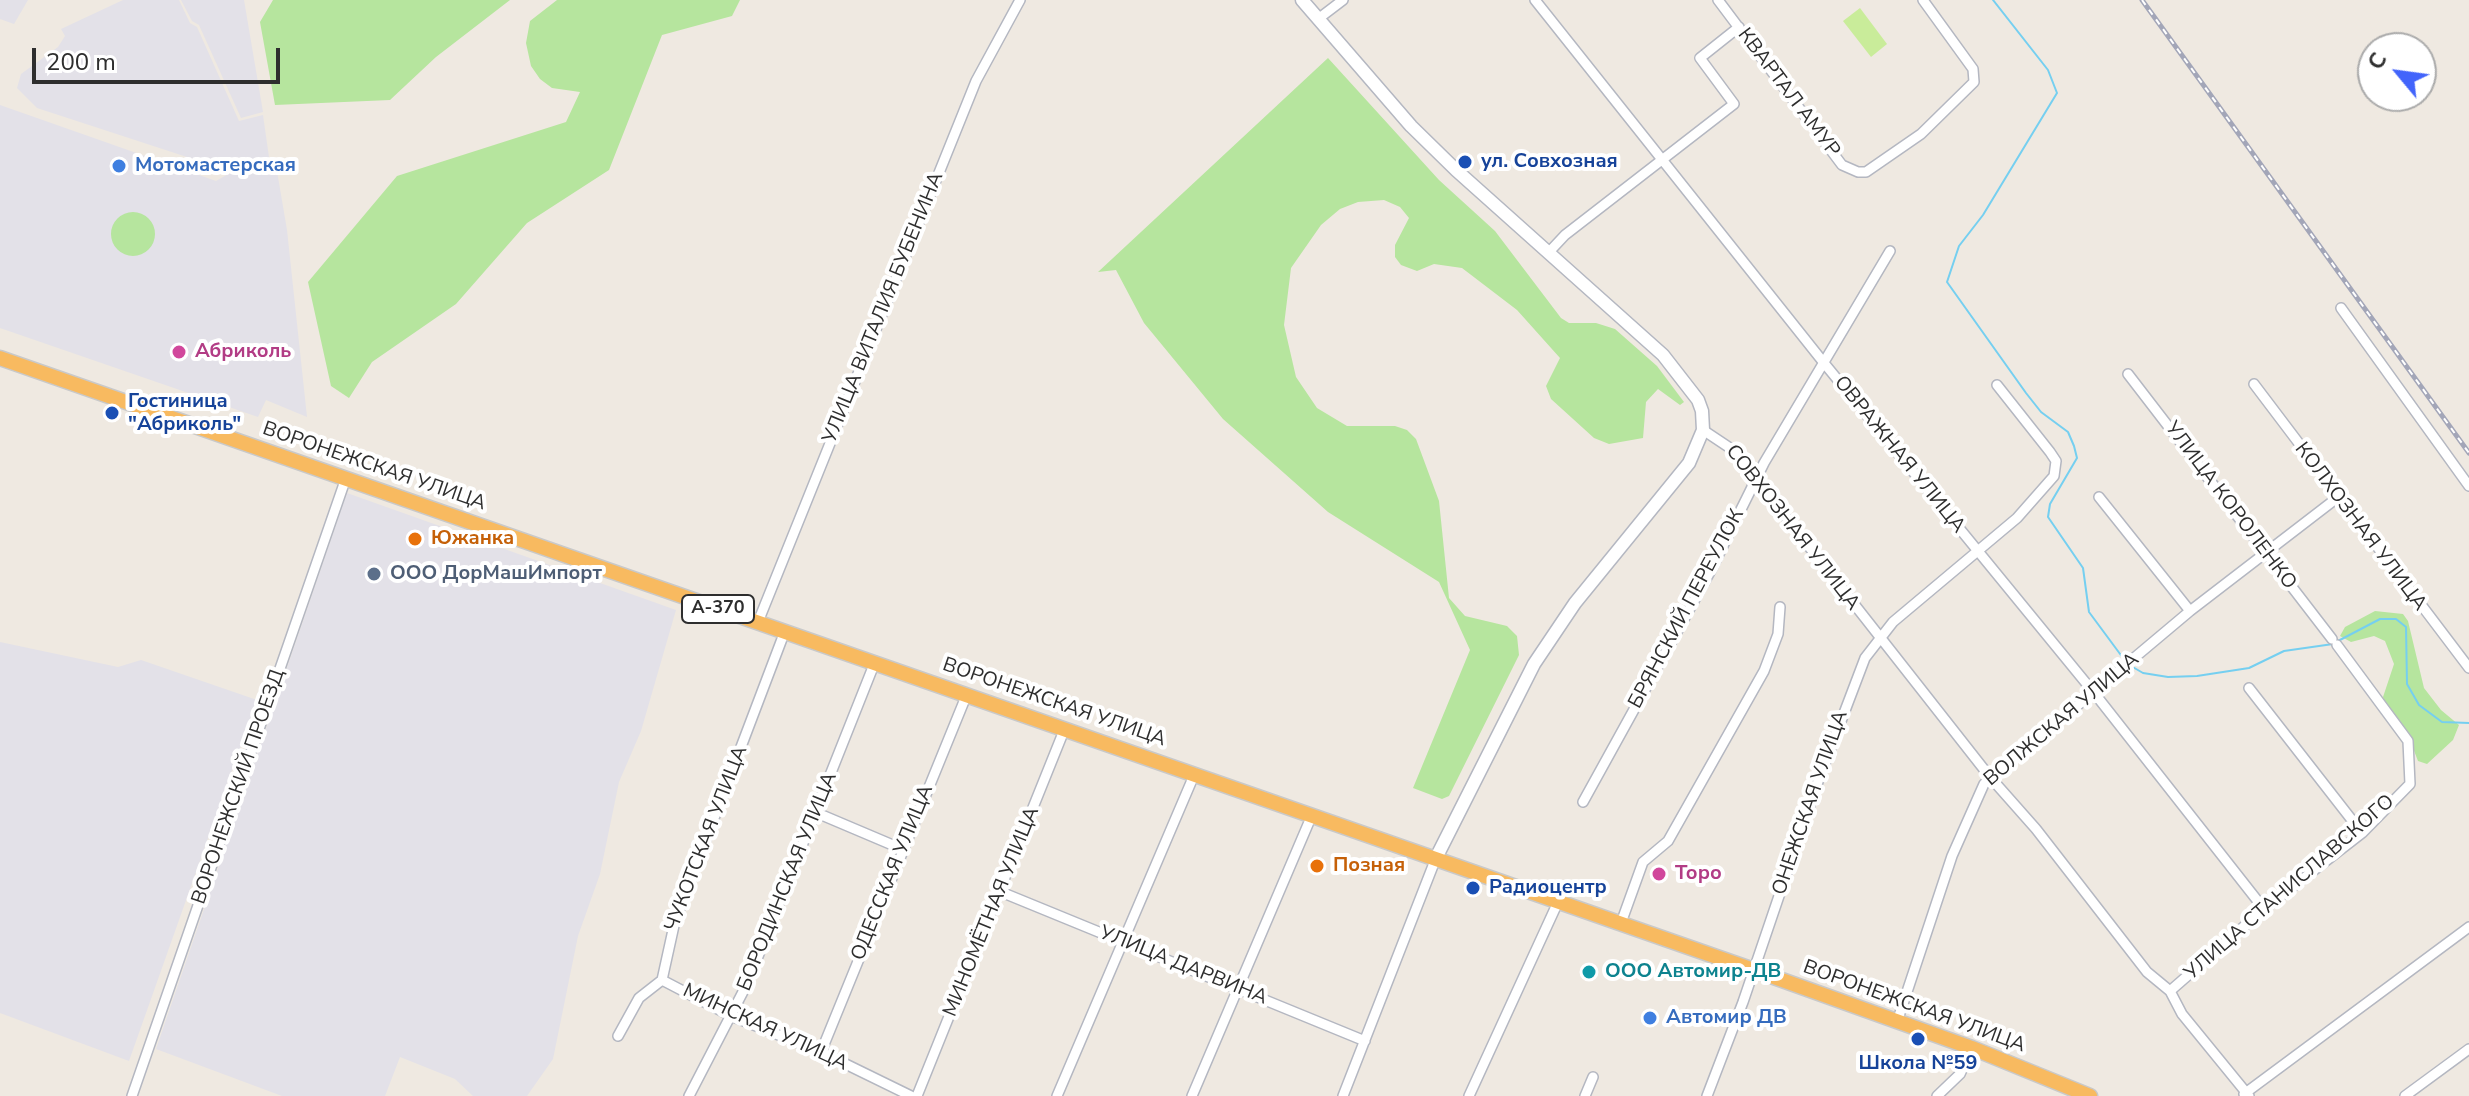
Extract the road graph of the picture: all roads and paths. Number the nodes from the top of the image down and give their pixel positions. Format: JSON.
{"nodes":[{"id":1,"x":1020,"y":0,"type":"edge"},
{"id":2,"x":1302,"y":0,"type":"edge"},
{"id":3,"x":1343,"y":0,"type":"edge"},
{"id":4,"x":1535,"y":0,"type":"edge"},
{"id":5,"x":1718,"y":0,"type":"edge"},
{"id":6,"x":1923,"y":0,"type":"edge"},
{"id":7,"x":1318,"y":19,"type":"junction"},
{"id":8,"x":1739,"y":27,"type":"junction"},
{"id":9,"x":1664,"y":159,"type":"junction"},
{"id":10,"x":1550,"y":251,"type":"junction"},
{"id":11,"x":1890,"y":251,"type":"dead end"},
{"id":12,"x":2341,"y":308,"type":"dead end"},
{"id":13,"x":0,"y":358,"type":"edge"},
{"id":14,"x":1824,"y":363,"type":"junction"},
{"id":15,"x":2128,"y":374,"type":"dead end"},
{"id":16,"x":2254,"y":384,"type":"dead end"},
{"id":17,"x":1997,"y":385,"type":"dead end"},
{"id":18,"x":1703,"y":430,"type":"junction"},
{"id":19,"x":346,"y":478,"type":"junction"},
{"id":20,"x":1755,"y":479,"type":"junction"},
{"id":21,"x":2469,"y":486,"type":"edge"},
{"id":22,"x":2099,"y":497,"type":"dead end"},
{"id":23,"x":2337,"y":498,"type":"junction"},
{"id":24,"x":1978,"y":552,"type":"junction"},
{"id":25,"x":2267,"y":554,"type":"junction"},
{"id":26,"x":1780,"y":607,"type":"dead end"},
{"id":27,"x":2190,"y":611,"type":"junction"},
{"id":28,"x":758,"y":622,"type":"junction"},
{"id":29,"x":785,"y":631,"type":"junction"},
{"id":30,"x":1880,"y":638,"type":"junction"},
{"id":31,"x":875,"y":662,"type":"junction"},
{"id":32,"x":2469,"y":668,"type":"edge"},
{"id":33,"x":2249,"y":688,"type":"dead end"},
{"id":34,"x":967,"y":694,"type":"junction"},
{"id":35,"x":2095,"y":694,"type":"junction"},
{"id":36,"x":1065,"y":728,"type":"junction"},
{"id":37,"x":1195,"y":773,"type":"junction"},
{"id":38,"x":1990,"y":777,"type":"junction"},
{"id":39,"x":2410,"y":784,"type":"joint"},
{"id":40,"x":1583,"y":802,"type":"dead end"},
{"id":41,"x":817,"y":813,"type":"junction"},
{"id":42,"x":1312,"y":815,"type":"junction"},
{"id":43,"x":2362,"y":833,"type":"junction"},
{"id":44,"x":902,"y":849,"type":"junction"},
{"id":45,"x":1436,"y":858,"type":"junction"},
{"id":46,"x":1001,"y":892,"type":"junction"},
{"id":47,"x":1558,"y":902,"type":"junction"},
{"id":48,"x":2264,"y":909,"type":"junction"},
{"id":49,"x":1621,"y":923,"type":"junction"},
{"id":50,"x":2469,"y":927,"type":"edge"},
{"id":51,"x":1121,"y":941,"type":"junction"},
{"id":52,"x":1754,"y":970,"type":"junction"},
{"id":53,"x":662,"y":980,"type":"junction"},
{"id":54,"x":1236,"y":988,"type":"junction"},
{"id":55,"x":2170,"y":991,"type":"junction"},
{"id":56,"x":731,"y":1016,"type":"junction"},
{"id":57,"x":1897,"y":1022,"type":"junction"},
{"id":58,"x":618,"y":1036,"type":"dead end"},
{"id":59,"x":1365,"y":1041,"type":"junction"},
{"id":60,"x":1972,"y":1048,"type":"junction"},
{"id":61,"x":2469,"y":1049,"type":"edge"},
{"id":62,"x":821,"y":1052,"type":"junction"},
{"id":63,"x":1593,"y":1077,"type":"dead end"},
{"id":64,"x":2245,"y":1095,"type":"edge"},
{"id":65,"x":132,"y":1096,"type":"edge"},
{"id":66,"x":689,"y":1096,"type":"edge"},
{"id":67,"x":914,"y":1096,"type":"edge"},
{"id":68,"x":1057,"y":1096,"type":"edge"},
{"id":69,"x":1192,"y":1096,"type":"edge"},
{"id":70,"x":1343,"y":1096,"type":"edge"},
{"id":71,"x":1469,"y":1096,"type":"edge"},
{"id":72,"x":1585,"y":1096,"type":"edge"},
{"id":73,"x":1707,"y":1096,"type":"edge"},
{"id":74,"x":1937,"y":1096,"type":"edge"},
{"id":75,"x":2090,"y":1096,"type":"edge"},
{"id":76,"x":2405,"y":1096,"type":"edge"}],
"edges":[{"from":1,"to":28,"type":"street","name":"УЛИЦА ВИТАЛИЯ БУБЕНИНА"},
{"from":2,"to":7,"type":"main road"},
{"from":3,"to":7,"type":"street"},
{"from":4,"to":9,"type":"street","name":"ОВРАЖНАЯ УЛИЦА"},
{"from":5,"to":8,"type":"street","name":"КВАРТАЛ АМУР"},
{"from":6,"to":8,"type":"street","name":"КВАРТАЛ АМУР"},
{"from":7,"to":10,"type":"main road"},
{"from":8,"to":9,"type":"street"},
{"from":9,"to":10,"type":"street"},
{"from":9,"to":14,"type":"street","name":"ОВРАЖНАЯ УЛИЦА"},
{"from":10,"to":18,"type":"main road"},
{"from":11,"to":14,"type":"street","name":"БРЯНСКИЙ ПЕРЕУЛОК"},
{"from":12,"to":21,"type":"street"},
{"from":13,"to":19,"type":"highway","name":"ВОРОНЕЖСКАЯ УЛИЦА","number":"А-370"},
{"from":14,"to":20,"type":"street","name":"БРЯНСКИЙ ПЕРЕУЛОК"},
{"from":14,"to":24,"type":"street","name":"ОВРАЖНАЯ УЛИЦА"},
{"from":15,"to":25,"type":"street","name":"УЛИЦА КОРОЛЕНКО"},
{"from":16,"to":23,"type":"street","name":"КОЛХОЗНАЯ УЛИЦА"},
{"from":17,"to":24,"type":"street","name":"ОНЕЖСКАЯ УЛИЦА"},
{"from":18,"to":20,"type":"street","name":"СОВХОЗНАЯ УЛИЦА"},
{"from":18,"to":45,"type":"main road"},
{"from":19,"to":28,"type":"highway","name":"ВОРОНЕЖСКАЯ УЛИЦА","number":"А-370"},
{"from":19,"to":65,"type":"street","name":"ВОРОНЕЖСКИЙ ПРОЕЗД"},
{"from":20,"to":30,"type":"street","name":"СОВХОЗНАЯ УЛИЦА"},
{"from":20,"to":40,"type":"street","name":"БРЯНСКИЙ ПЕРЕУЛОК"},
{"from":22,"to":27,"type":"street"},
{"from":23,"to":25,"type":"street","name":"ВОЛЖСКАЯ УЛИЦА"},
{"from":23,"to":32,"type":"street","name":"КОЛХОЗНАЯ УЛИЦА"},
{"from":24,"to":30,"type":"street","name":"ОНЕЖСКАЯ УЛИЦА"},
{"from":24,"to":35,"type":"street","name":"ОВРАЖНАЯ УЛИЦА"},
{"from":25,"to":27,"type":"street","name":"ВОЛЖСКАЯ УЛИЦА"},
{"from":25,"to":39,"type":"street","name":"УЛИЦА КОРОЛЕНКО"},
{"from":26,"to":49,"type":"street"},
{"from":27,"to":35,"type":"street","name":"ВОЛЖСКАЯ УЛИЦА"},
{"from":28,"to":29,"type":"highway","name":"ВОРОНЕЖСКАЯ УЛИЦА","number":"А-370"},
{"from":29,"to":31,"type":"highway","name":"ВОРОНЕЖСКАЯ УЛИЦА","number":"А-370"},
{"from":29,"to":53,"type":"street","name":"ЧУКОТСКАЯ УЛИЦА"},
{"from":30,"to":38,"type":"street","name":"СОВХОЗНАЯ УЛИЦА"},
{"from":30,"to":52,"type":"street","name":"ОНЕЖСКАЯ УЛИЦА"},
{"from":31,"to":34,"type":"highway","name":"ВОРОНЕЖСКАЯ УЛИЦА","number":"А-370"},
{"from":31,"to":41,"type":"street","name":"БОРОДИНСКАЯ УЛИЦА"},
{"from":33,"to":43,"type":"street"},
{"from":34,"to":36,"type":"highway","name":"ВОРОНЕЖСКАЯ УЛИЦА","number":"А-370"},
{"from":34,"to":44,"type":"street","name":"ОДЕССКАЯ УЛИЦА"},
{"from":35,"to":38,"type":"street","name":"ВОЛЖСКАЯ УЛИЦА"},
{"from":35,"to":48,"type":"street","name":"ОВРАЖНАЯ УЛИЦА"},
{"from":36,"to":37,"type":"highway","name":"ВОРОНЕЖСКАЯ УЛИЦА","number":"А-370"},
{"from":36,"to":46,"type":"street","name":"МИНОМЁТНАЯ УЛИЦА"},
{"from":37,"to":42,"type":"highway","name":"ВОРОНЕЖСКАЯ УЛИЦА","number":"А-370"},
{"from":37,"to":51,"type":"street"},
{"from":38,"to":55,"type":"street","name":"СОВХОЗНАЯ УЛИЦА"},
{"from":38,"to":57,"type":"street","name":"ВОЛЖСКАЯ УЛИЦА"},
{"from":39,"to":43,"type":"street","name":"УЛИЦА СТАНИСЛАВСКОГО"},
{"from":41,"to":44,"type":"street"},
{"from":41,"to":56,"type":"street","name":"БОРОДИНСКАЯ УЛИЦА"},
{"from":42,"to":45,"type":"highway","name":"ВОРОНЕЖСКАЯ УЛИЦА","number":"А-370"},
{"from":42,"to":54,"type":"street"},
{"from":43,"to":48,"type":"street","name":"УЛИЦА СТАНИСЛАВСКОГО"},
{"from":44,"to":62,"type":"street","name":"ОДЕССКАЯ УЛИЦА"},
{"from":45,"to":47,"type":"highway","name":"ВОРОНЕЖСКАЯ УЛИЦА","number":"А-370"},
{"from":45,"to":59,"type":"street"},
{"from":46,"to":51,"type":"street","name":"УЛИЦА ДАРВИНА"},
{"from":46,"to":67,"type":"street","name":"МИНОМЁТНАЯ УЛИЦА"},
{"from":47,"to":49,"type":"highway","name":"ВОРОНЕЖСКАЯ УЛИЦА","number":"А-370"},
{"from":47,"to":71,"type":"street"},
{"from":48,"to":55,"type":"street","name":"УЛИЦА СТАНИСЛАВСКОГО"},
{"from":49,"to":52,"type":"highway","name":"ВОРОНЕЖСКАЯ УЛИЦА","number":"А-370"},
{"from":50,"to":64,"type":"street"},
{"from":51,"to":54,"type":"street","name":"УЛИЦА ДАРВИНА"},
{"from":51,"to":68,"type":"street"},
{"from":52,"to":57,"type":"highway","name":"ВОРОНЕЖСКАЯ УЛИЦА","number":"А-370"},
{"from":52,"to":73,"type":"street","name":"ОНЕЖСКАЯ УЛИЦА"},
{"from":53,"to":56,"type":"street","name":"МИНСКАЯ УЛИЦА"},
{"from":53,"to":58,"type":"street"},
{"from":54,"to":59,"type":"street","name":"УЛИЦА ДАРВИНА"},
{"from":54,"to":69,"type":"street"},
{"from":55,"to":64,"type":"street","name":"СОВХОЗНАЯ УЛИЦА"},
{"from":56,"to":62,"type":"street","name":"МИНСКАЯ УЛИЦА"},
{"from":56,"to":66,"type":"street","name":"БОРОДИНСКАЯ УЛИЦА"},
{"from":57,"to":60,"type":"highway","name":"ВОРОНЕЖСКАЯ УЛИЦА","number":"А-370"},
{"from":59,"to":70,"type":"street"},
{"from":60,"to":74,"type":"street"},
{"from":60,"to":75,"type":"highway","name":"ВОРОНЕЖСКАЯ УЛИЦА","number":"А-370"},
{"from":61,"to":76,"type":"street"},
{"from":62,"to":67,"type":"street","name":"МИНСКАЯ УЛИЦА"},
{"from":63,"to":72,"type":"street"}]}
